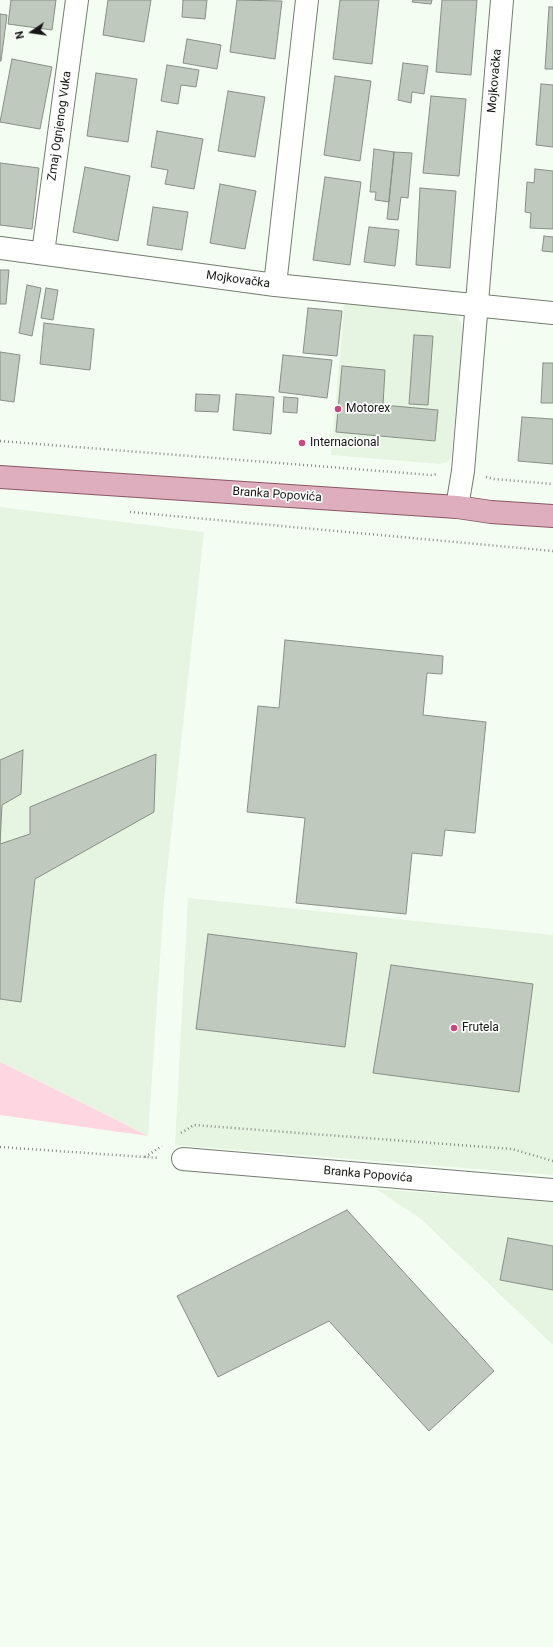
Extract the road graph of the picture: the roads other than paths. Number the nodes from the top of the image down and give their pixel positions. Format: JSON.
{"nodes":[{"id":1,"x":77,"y":0,"type":"edge"},
{"id":2,"x":307,"y":0,"type":"edge"},
{"id":3,"x":502,"y":0,"type":"edge"},
{"id":4,"x":0,"y":248,"type":"edge"},
{"id":5,"x":43,"y":253,"type":"junction"},
{"id":6,"x":275,"y":285,"type":"junction"},
{"id":7,"x":476,"y":306,"type":"junction"},
{"id":8,"x":553,"y":313,"type":"edge"},
{"id":9,"x":0,"y":477,"type":"edge"},
{"id":10,"x":458,"y":507,"type":"junction"},
{"id":11,"x":553,"y":516,"type":"edge"},
{"id":12,"x":183,"y":1159,"type":"road end"},
{"id":13,"x":553,"y":1190,"type":"edge"}],
"edges":[{"from":1,"to":5,"type":"street","name":"Zmaj Ognjenog Vuka"},
{"from":2,"to":6,"type":"street"},
{"from":3,"to":7,"type":"street","name":"Mojkovačka"},
{"from":4,"to":5,"type":"street","name":"Mojkovačka"},
{"from":5,"to":6,"type":"street","name":"Mojkovačka"},
{"from":6,"to":7,"type":"street","name":"Mojkovačka"},
{"from":7,"to":8,"type":"street","name":"Mojkovačka"},
{"from":7,"to":10,"type":"street","name":"Mojkovačka"},
{"from":9,"to":10,"type":"main road","name":"Branka Popovića"},
{"from":10,"to":11,"type":"main road","name":"Branka Popovića"},
{"from":12,"to":13,"type":"street","name":"Branka Popovića"}]}
